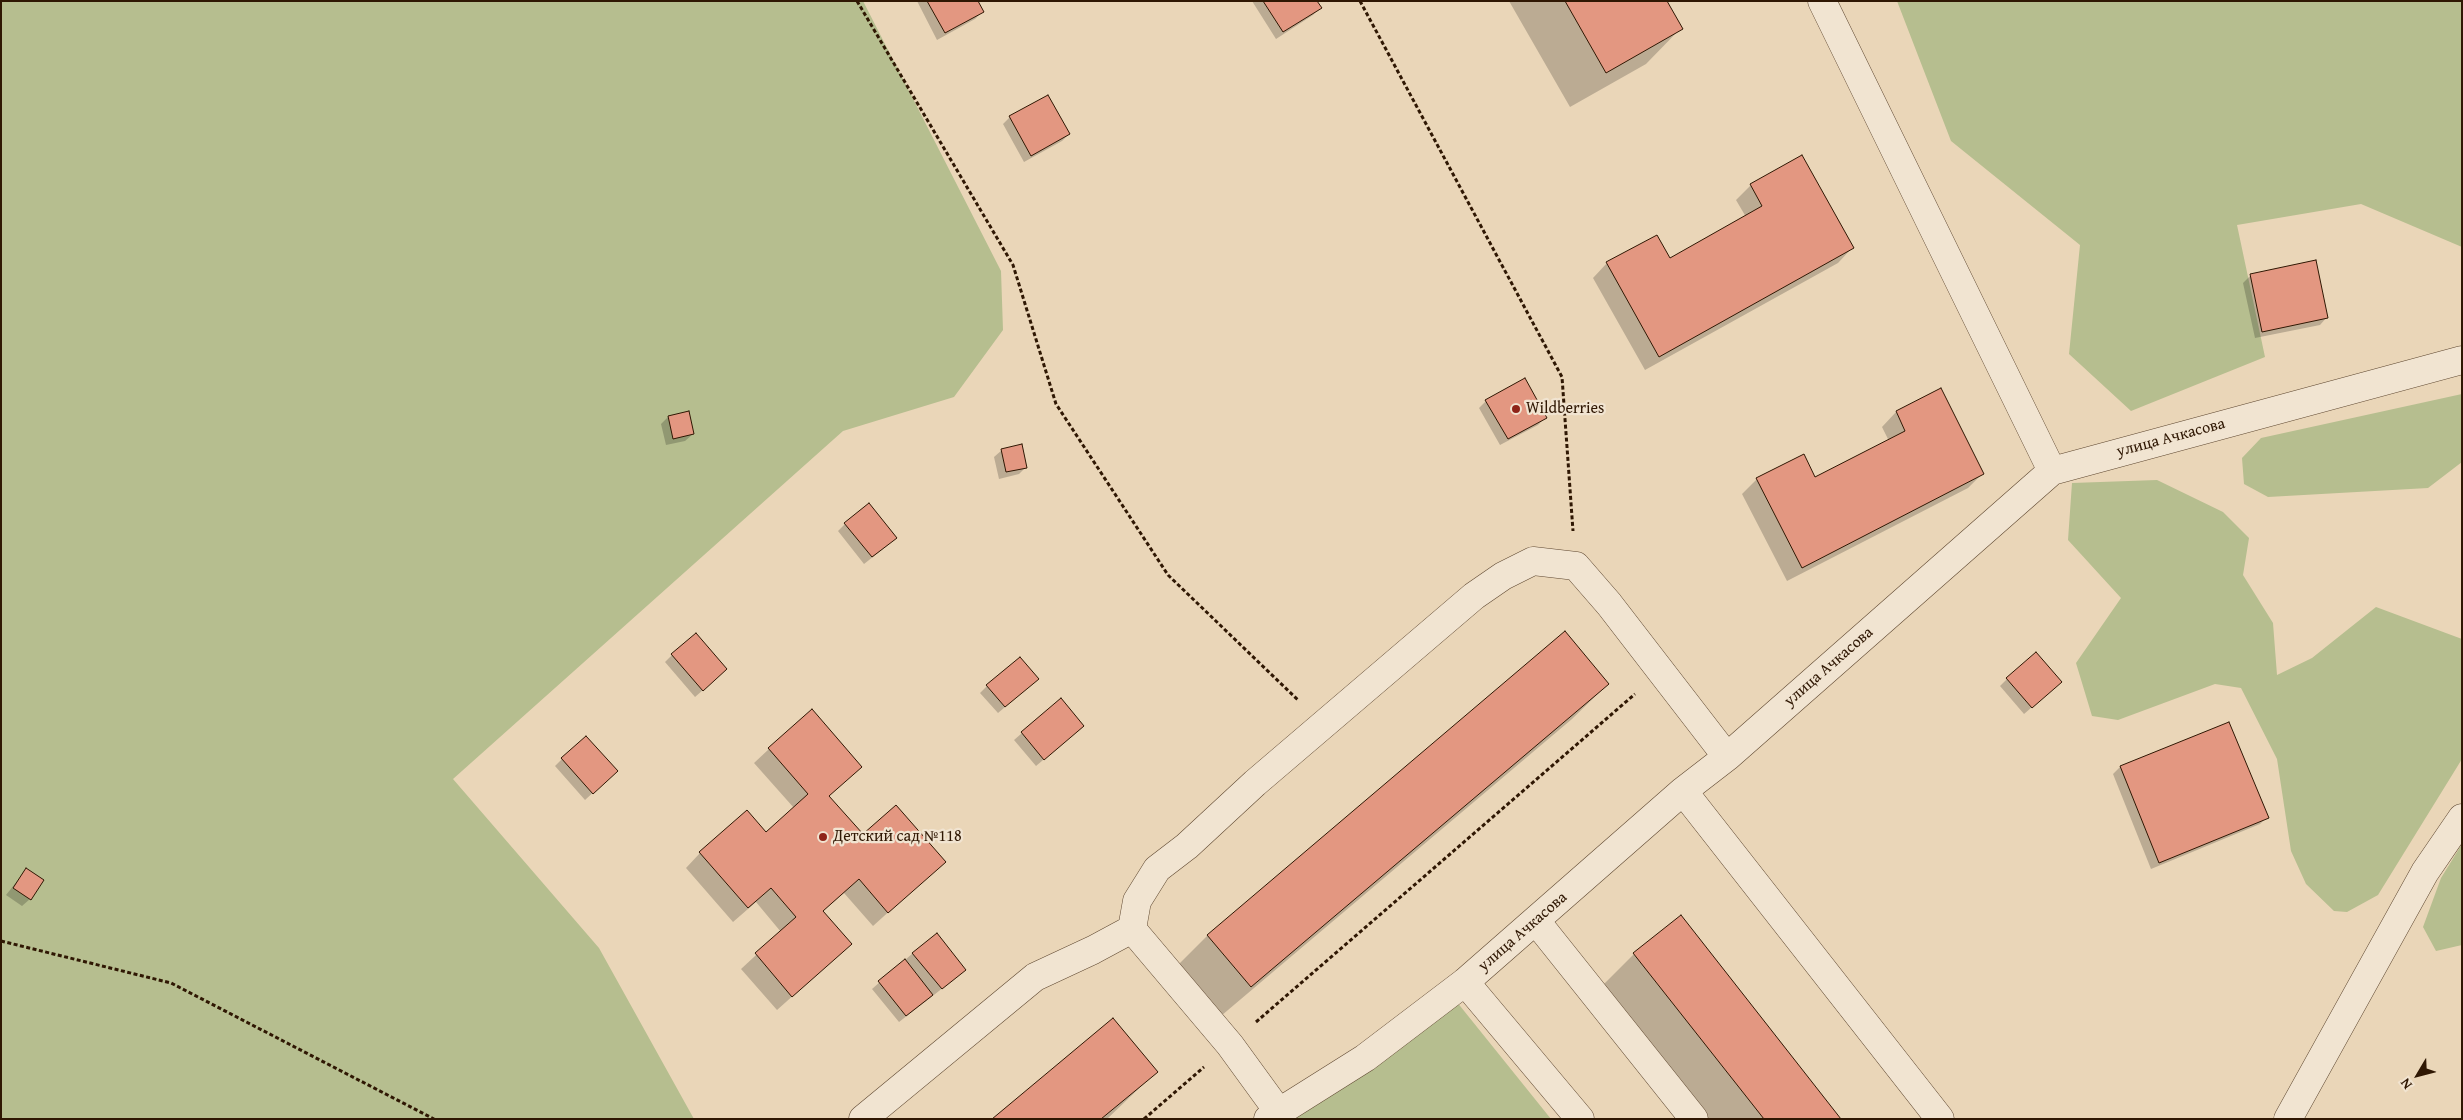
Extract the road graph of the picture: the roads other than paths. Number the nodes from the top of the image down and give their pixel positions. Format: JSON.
{"nodes":[{"id":1,"x":1822,"y":1,"type":"edge"},
{"id":2,"x":2462,"y":360,"type":"edge"},
{"id":3,"x":2052,"y":471,"type":"junction"},
{"id":4,"x":1727,"y":757,"type":"junction"},
{"id":5,"x":1683,"y":790,"type":"junction"},
{"id":6,"x":2462,"y":818,"type":"edge"},
{"id":7,"x":1536,"y":921,"type":"junction"},
{"id":8,"x":1132,"y":929,"type":"junction"},
{"id":9,"x":1464,"y":982,"type":"junction"},
{"id":10,"x":1273,"y":1115,"type":"edge"},
{"id":11,"x":864,"y":1119,"type":"edge"},
{"id":12,"x":1580,"y":1119,"type":"edge"},
{"id":13,"x":1694,"y":1119,"type":"edge"},
{"id":14,"x":1940,"y":1119,"type":"edge"},
{"id":15,"x":2288,"y":1119,"type":"edge"}],
"edges":[{"from":1,"to":3,"type":"street"},
{"from":2,"to":3,"type":"street","name":"улица Ачкасова"},
{"from":3,"to":4,"type":"street","name":"улица Ачкасова"},
{"from":4,"to":5,"type":"street","name":"улица Ачкасова"},
{"from":4,"to":8,"type":"street"},
{"from":5,"to":7,"type":"street","name":"улица Ачкасова"},
{"from":5,"to":14,"type":"street"},
{"from":6,"to":15,"type":"street"},
{"from":7,"to":9,"type":"street","name":"улица Ачкасова"},
{"from":7,"to":13,"type":"street"},
{"from":8,"to":10,"type":"street"},
{"from":8,"to":11,"type":"street"},
{"from":9,"to":10,"type":"street","name":"улица Ачкасова"},
{"from":9,"to":12,"type":"street"}]}
